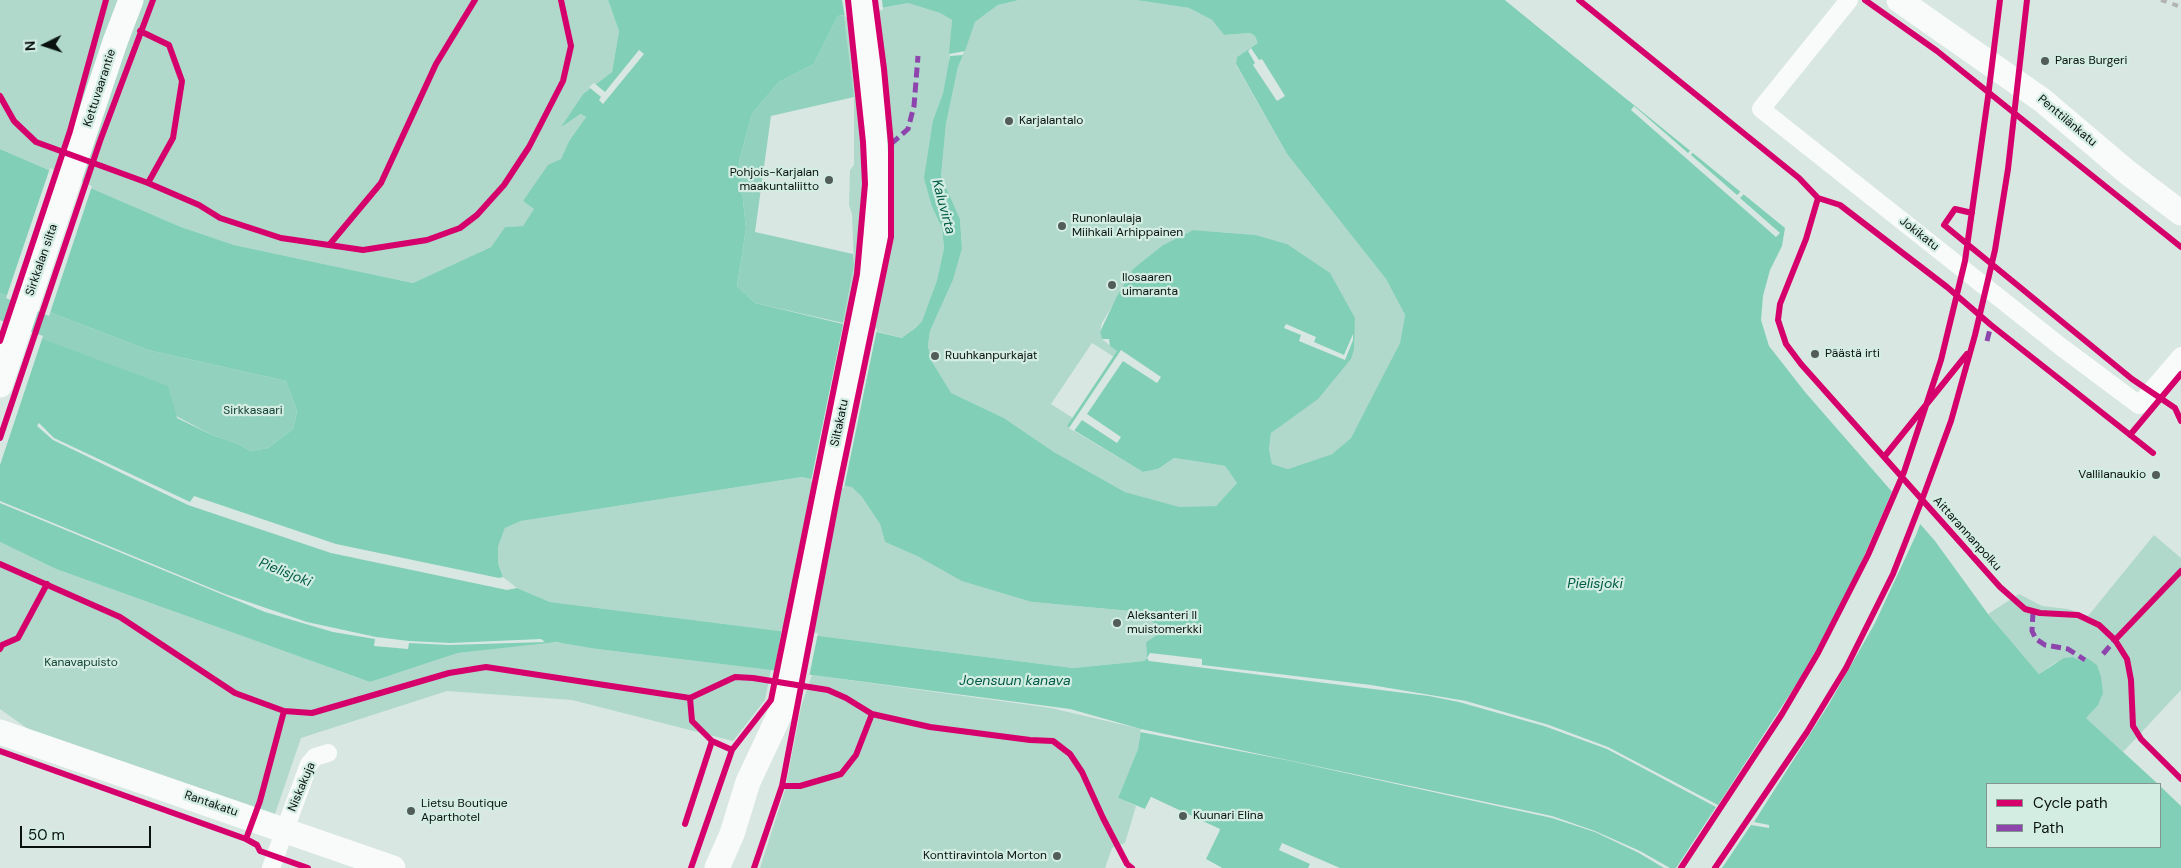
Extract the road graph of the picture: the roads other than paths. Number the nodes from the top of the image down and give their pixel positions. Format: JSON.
{"nodes":[{"id":1,"x":125,"y":0,"type":"edge"},
{"id":2,"x":131,"y":0,"type":"edge"},
{"id":3,"x":1849,"y":0,"type":"edge"},
{"id":4,"x":1899,"y":0,"type":"edge"},
{"id":5,"x":862,"y":10,"type":"edge"},
{"id":6,"x":115,"y":42,"type":"junction"},
{"id":7,"x":84,"y":134,"type":"joint"},
{"id":8,"x":2181,"y":213,"type":"edge"},
{"id":9,"x":2181,"y":356,"type":"edge"},
{"id":10,"x":0,"y":386,"type":"edge"},
{"id":11,"x":0,"y":720,"type":"edge"},
{"id":12,"x":0,"y":732,"type":"edge"},
{"id":13,"x":29,"y":742,"type":"junction"},
{"id":14,"x":328,"y":753,"type":"dead end"},
{"id":15,"x":284,"y":830,"type":"junction"},
{"id":16,"x":732,"y":834,"type":"junction"},
{"id":17,"x":271,"y":868,"type":"edge"},
{"id":18,"x":393,"y":868,"type":"edge"},
{"id":19,"x":717,"y":868,"type":"edge"},
{"id":20,"x":727,"y":868,"type":"edge"}],
"edges":[{"from":1,"to":6,"type":"street","name":"Kettuvaarantie"},
{"from":2,"to":6,"type":"street","name":"Kettuvaarantie"},
{"from":3,"to":9,"type":"street","name":"Jokikatu"},
{"from":4,"to":8,"type":"street","name":"Penttilänkatu"},
{"from":5,"to":16,"type":"street","name":"Siltakatu"},
{"from":6,"to":7,"type":"street","name":"Kettuvaarantie"},
{"from":7,"to":10,"type":"street","name":"Sirkkalan silta"},
{"from":11,"to":13,"type":"street","name":"Rantakatu"},
{"from":12,"to":13,"type":"street","name":"Rantakatu"},
{"from":13,"to":15,"type":"street","name":"Rantakatu"},
{"from":14,"to":15,"type":"street","name":"Niskakuja"},
{"from":15,"to":17,"type":"street","name":"Niskakuja"},
{"from":15,"to":18,"type":"street","name":"Rantakatu"},
{"from":16,"to":19,"type":"street","name":"Siltakatu"},
{"from":16,"to":20,"type":"street","name":"Siltakatu"}]}
